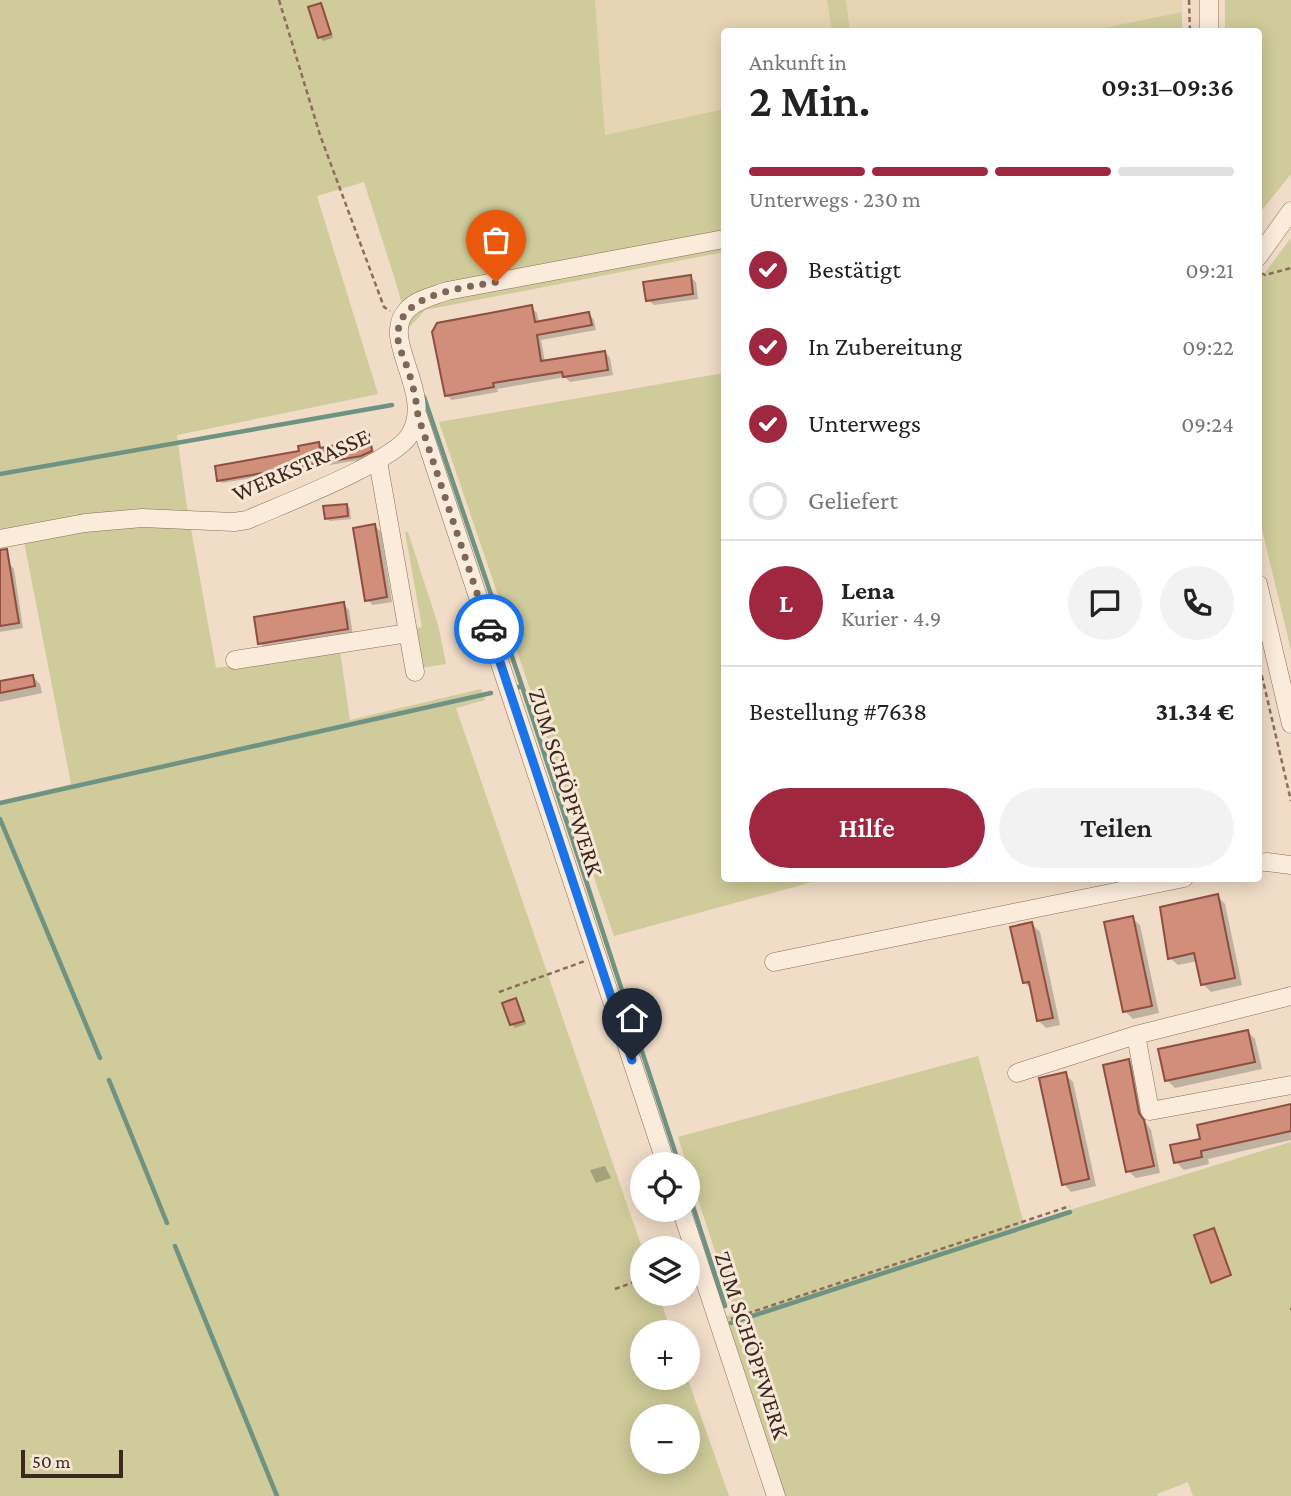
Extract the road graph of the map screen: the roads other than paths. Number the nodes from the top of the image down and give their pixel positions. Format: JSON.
{"nodes":[{"id":1,"x":1209,"y":0,"type":"edge"},
{"id":2,"x":1209,"y":28,"type":"edge"},
{"id":3,"x":1291,"y":211,"type":"edge"},
{"id":4,"x":721,"y":240,"type":"edge"},
{"id":5,"x":1262,"y":251,"type":"edge"},
{"id":6,"x":418,"y":416,"type":"junction"},
{"id":7,"x":378,"y":461,"type":"junction"},
{"id":8,"x":0,"y":539,"type":"edge"},
{"id":9,"x":1263,"y":627,"type":"edge"},
{"id":10,"x":408,"y":633,"type":"junction"},
{"id":11,"x":235,"y":660,"type":"dead end"},
{"id":12,"x":415,"y":672,"type":"dead end"},
{"id":13,"x":1291,"y":724,"type":"edge"},
{"id":14,"x":1262,"y":863,"type":"edge"},
{"id":15,"x":1291,"y":865,"type":"edge"},
{"id":16,"x":1164,"y":882,"type":"edge"},
{"id":17,"x":774,"y":962,"type":"dead end"},
{"id":18,"x":1291,"y":996,"type":"edge"},
{"id":19,"x":1136,"y":1035,"type":"junction"},
{"id":20,"x":1017,"y":1073,"type":"dead end"},
{"id":21,"x":1291,"y":1085,"type":"edge"},
{"id":22,"x":662,"y":1152,"type":"edge"},
{"id":23,"x":685,"y":1222,"type":"edge"},
{"id":24,"x":776,"y":1496,"type":"edge"}],
"edges":[{"from":1,"to":2,"type":"street"},
{"from":3,"to":5,"type":"street"},
{"from":4,"to":6,"type":"street"},
{"from":6,"to":7,"type":"street","name":"WERKSTRASSE"},
{"from":6,"to":22,"type":"street","name":"ZUM SCHÖPFWERK"},
{"from":7,"to":8,"type":"street","name":"WERKSTRASSE"},
{"from":7,"to":10,"type":"street"},
{"from":9,"to":13,"type":"street"},
{"from":10,"to":11,"type":"street"},
{"from":10,"to":12,"type":"street"},
{"from":14,"to":15,"type":"street"},
{"from":16,"to":17,"type":"street"},
{"from":18,"to":19,"type":"street"},
{"from":19,"to":20,"type":"street"},
{"from":19,"to":21,"type":"street"},
{"from":23,"to":24,"type":"street","name":"ZUM SCHÖPFWERK"}]}
